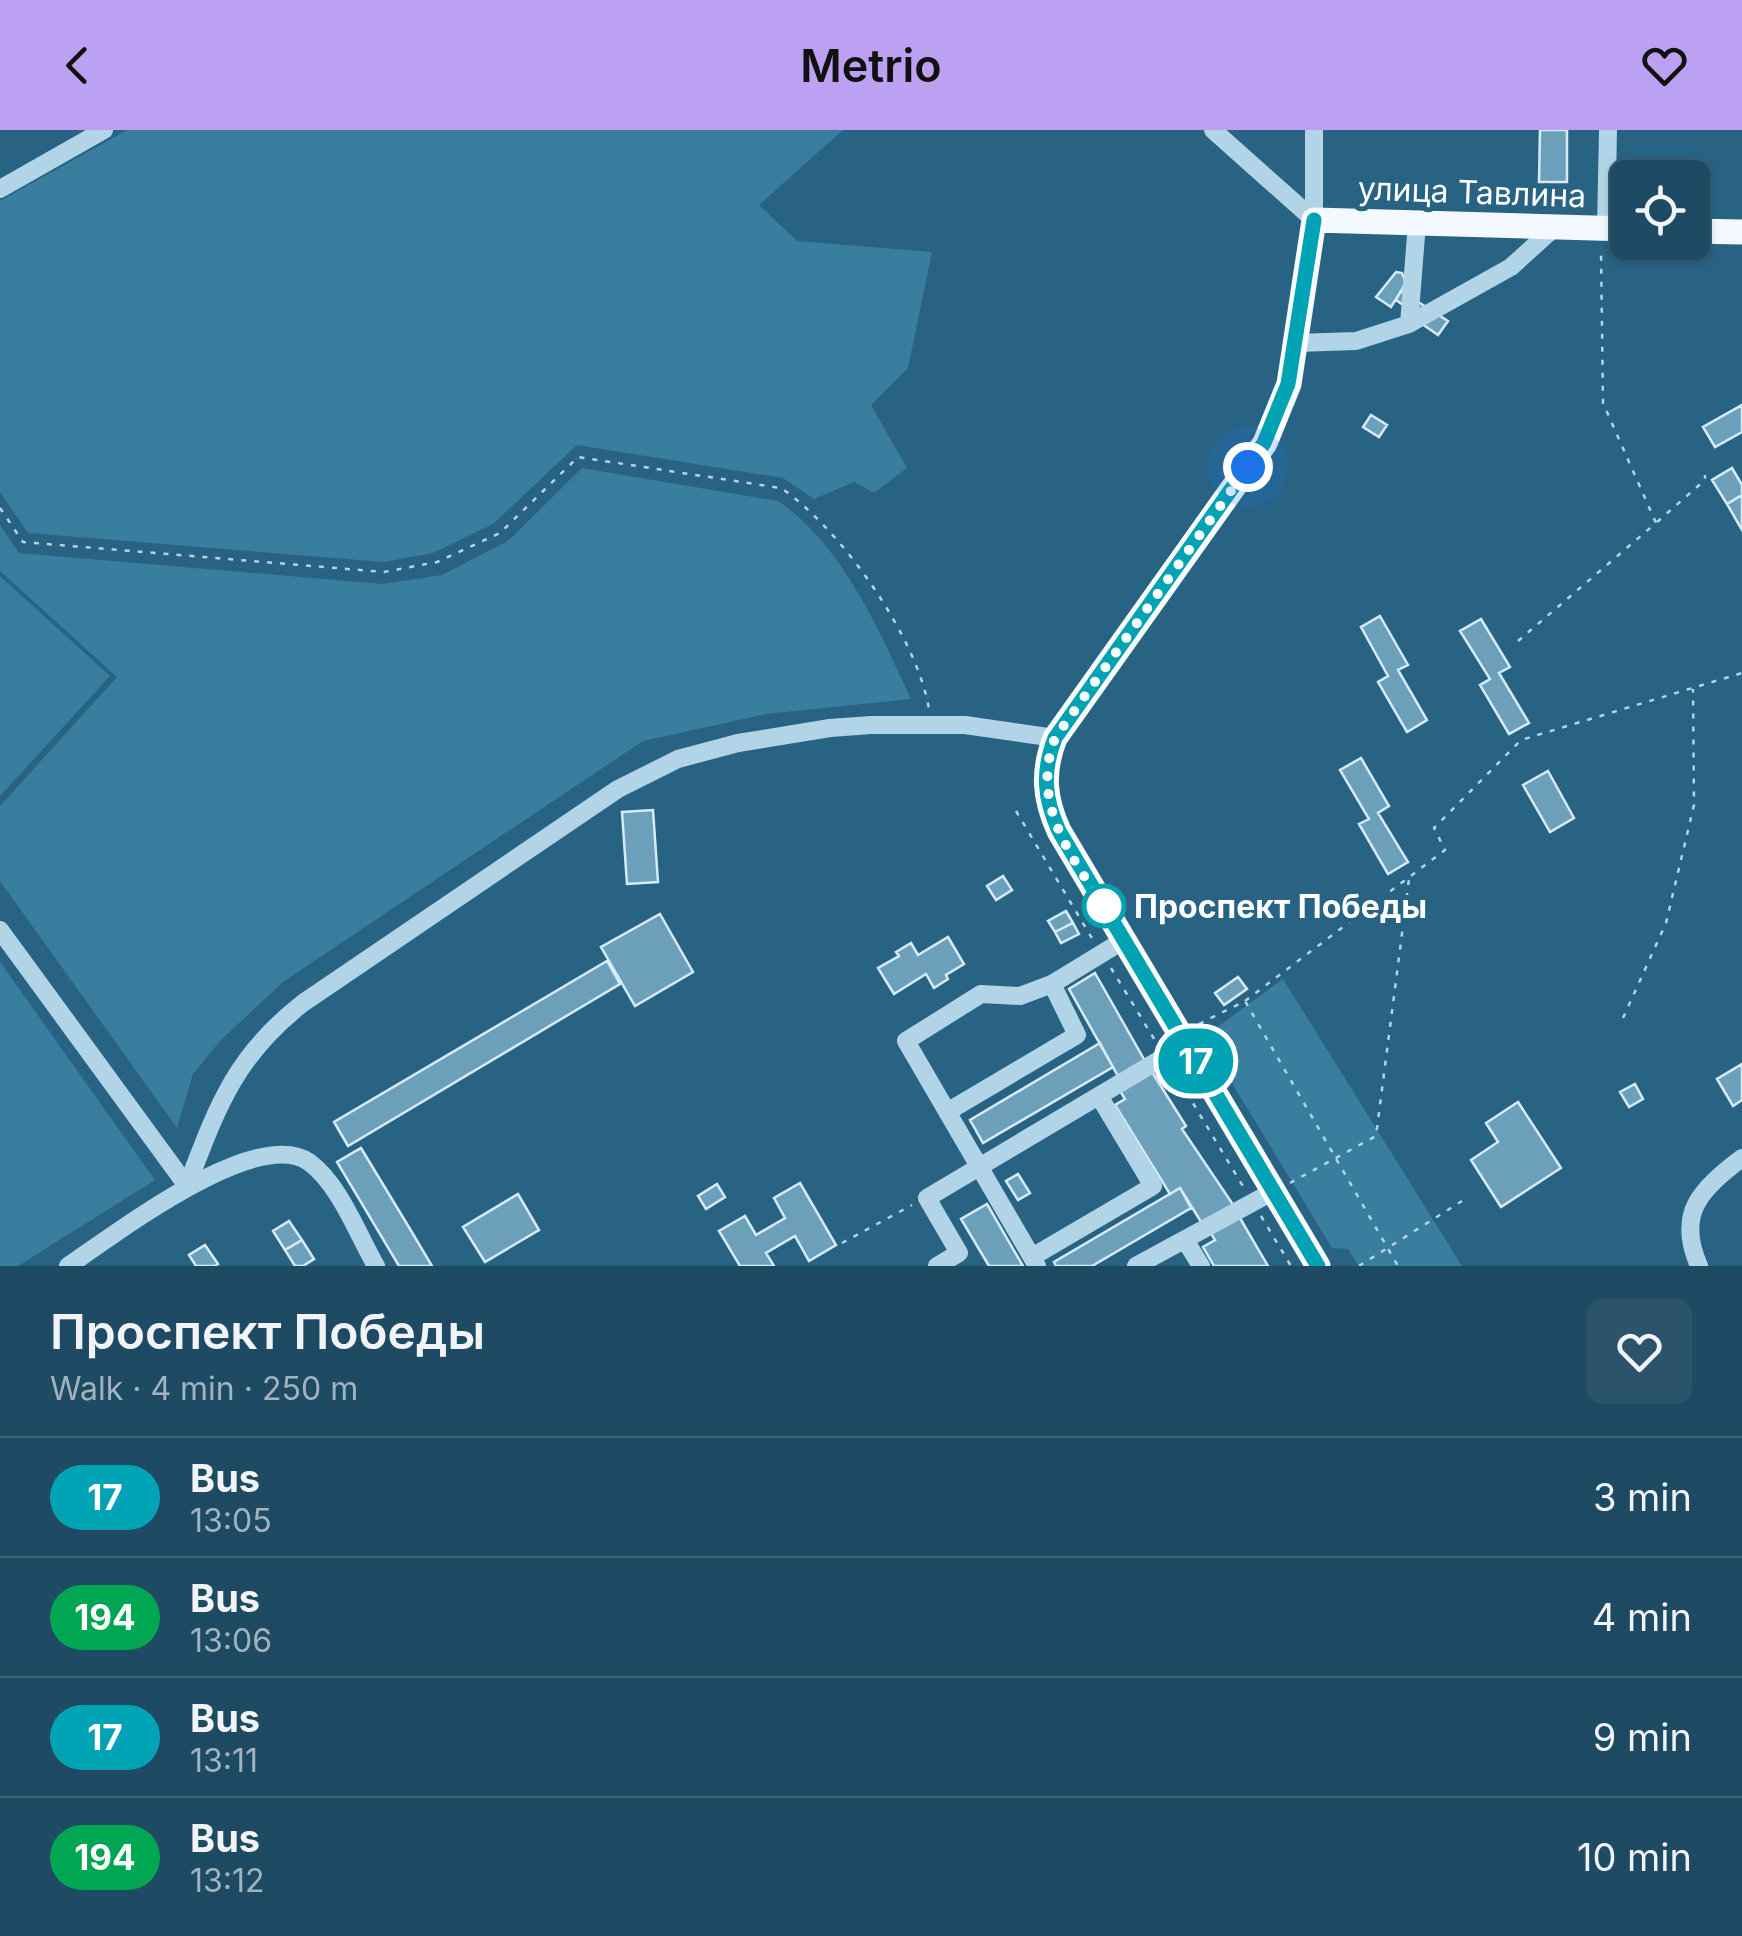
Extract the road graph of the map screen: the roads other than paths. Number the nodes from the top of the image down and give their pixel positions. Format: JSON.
{"nodes":[{"id":1,"x":104,"y":130,"type":"edge"},
{"id":2,"x":1213,"y":130,"type":"edge"},
{"id":3,"x":1314,"y":130,"type":"edge"},
{"id":4,"x":1608,"y":130,"type":"edge"},
{"id":5,"x":0,"y":189,"type":"edge"},
{"id":6,"x":1610,"y":195,"type":"edge"},
{"id":7,"x":1314,"y":220,"type":"junction"},
{"id":8,"x":1417,"y":223,"type":"junction"},
{"id":9,"x":1556,"y":227,"type":"junction"},
{"id":10,"x":1610,"y":228,"type":"edge"},
{"id":11,"x":1710,"y":231,"type":"edge"},
{"id":12,"x":1742,"y":232,"type":"edge"},
{"id":13,"x":1409,"y":324,"type":"junction"},
{"id":14,"x":1296,"y":343,"type":"junction"},
{"id":15,"x":1055,"y":738,"type":"junction"},
{"id":16,"x":0,"y":930,"type":"edge"},
{"id":17,"x":1113,"y":947,"type":"junction"},
{"id":18,"x":1052,"y":984,"type":"junction"},
{"id":19,"x":1177,"y":1045,"type":"junction"},
{"id":20,"x":1099,"y":1096,"type":"junction"},
{"id":21,"x":947,"y":1112,"type":"junction"},
{"id":22,"x":1736,"y":1162,"type":"edge"},
{"id":23,"x":979,"y":1167,"type":"junction"},
{"id":24,"x":187,"y":1186,"type":"junction"},
{"id":25,"x":1263,"y":1197,"type":"junction"},
{"id":26,"x":1184,"y":1240,"type":"junction"},
{"id":27,"x":1034,"y":1261,"type":"edge"},
{"id":28,"x":68,"y":1266,"type":"edge"},
{"id":29,"x":376,"y":1266,"type":"edge"},
{"id":30,"x":937,"y":1266,"type":"edge"},
{"id":31,"x":1136,"y":1266,"type":"edge"},
{"id":32,"x":1201,"y":1266,"type":"edge"},
{"id":33,"x":1318,"y":1266,"type":"edge"},
{"id":34,"x":1699,"y":1266,"type":"edge"}],
"edges":[{"from":1,"to":5,"type":"street"},
{"from":2,"to":7,"type":"street"},
{"from":3,"to":7,"type":"street"},
{"from":4,"to":6,"type":"street"},
{"from":7,"to":8,"type":"main road","name":"улица Тавлина"},
{"from":7,"to":14,"type":"main road"},
{"from":8,"to":9,"type":"main road","name":"улица Тавлина"},
{"from":8,"to":13,"type":"street"},
{"from":9,"to":10,"type":"main road","name":"улица Тавлина"},
{"from":9,"to":13,"type":"street"},
{"from":11,"to":12,"type":"main road"},
{"from":13,"to":14,"type":"street"},
{"from":14,"to":15,"type":"main road"},
{"from":15,"to":17,"type":"main road"},
{"from":15,"to":24,"type":"street"},
{"from":16,"to":24,"type":"street"},
{"from":17,"to":18,"type":"street"},
{"from":17,"to":19,"type":"main road"},
{"from":18,"to":21,"type":"street"},
{"from":18,"to":21,"type":"street"},
{"from":19,"to":20,"type":"street"},
{"from":19,"to":25,"type":"main road"},
{"from":20,"to":23,"type":"street"},
{"from":20,"to":27,"type":"street"},
{"from":21,"to":23,"type":"street"},
{"from":22,"to":34,"type":"street"},
{"from":23,"to":27,"type":"street"},
{"from":23,"to":30,"type":"street"},
{"from":24,"to":28,"type":"street"},
{"from":24,"to":29,"type":"street"},
{"from":25,"to":26,"type":"street"},
{"from":25,"to":33,"type":"main road"},
{"from":26,"to":31,"type":"street"},
{"from":26,"to":32,"type":"street"}]}
